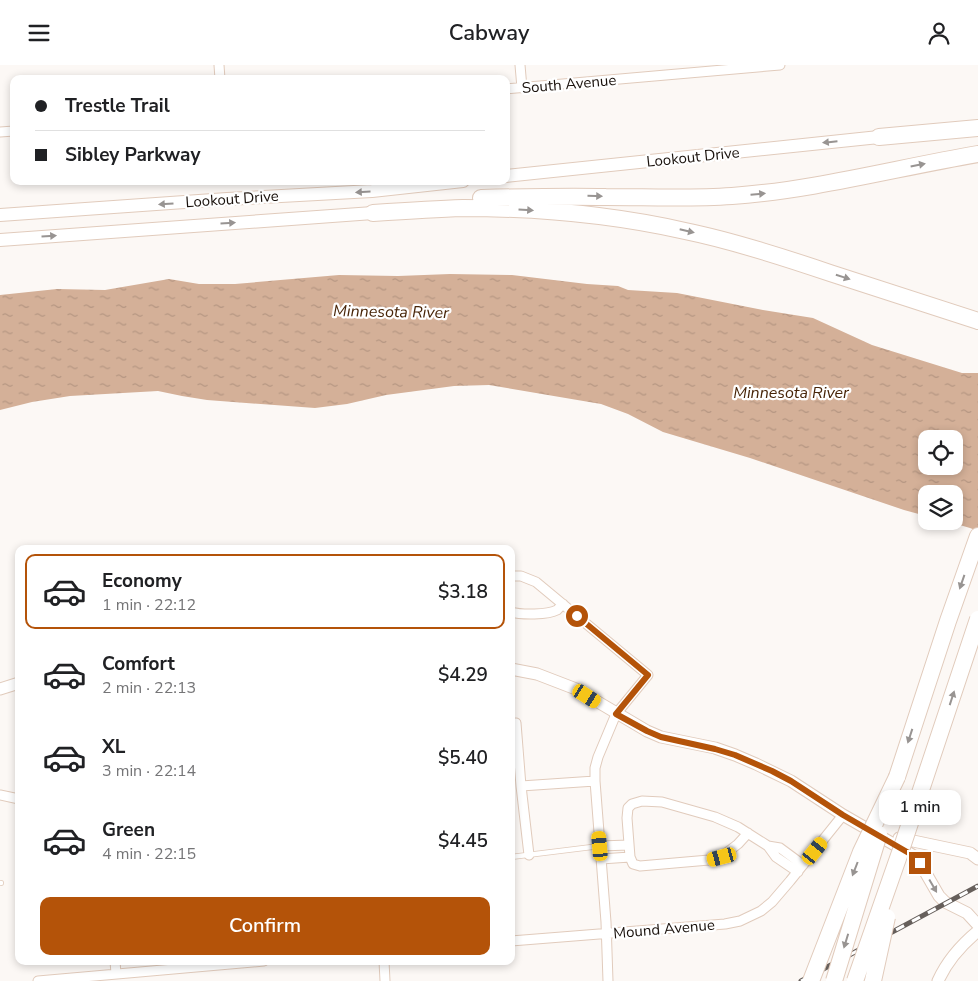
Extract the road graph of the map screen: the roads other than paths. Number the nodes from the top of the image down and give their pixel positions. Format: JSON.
{"nodes":[{"id":1,"x":520,"y":65,"type":"edge"},
{"id":2,"x":780,"y":65,"type":"edge"},
{"id":3,"x":522,"y":88,"type":"junction"},
{"id":4,"x":510,"y":89,"type":"edge"},
{"id":5,"x":978,"y":130,"type":"edge"},
{"id":6,"x":879,"y":137,"type":"joint"},
{"id":7,"x":978,"y":154,"type":"edge"},
{"id":8,"x":510,"y":176,"type":"edge"},
{"id":9,"x":427,"y":185,"type":"edge"},
{"id":10,"x":373,"y":213,"type":"junction"},
{"id":11,"x":0,"y":215,"type":"edge"},
{"id":12,"x":0,"y":240,"type":"edge"},
{"id":13,"x":978,"y":321,"type":"edge"},
{"id":14,"x":978,"y":536,"type":"edge"},
{"id":15,"x":515,"y":576,"type":"edge"},
{"id":16,"x":562,"y":604,"type":"junction"},
{"id":17,"x":515,"y":613,"type":"edge"},
{"id":18,"x":978,"y":619,"type":"edge"},
{"id":19,"x":515,"y":670,"type":"edge"},
{"id":20,"x":15,"y":684,"type":"edge"},
{"id":21,"x":0,"y":689,"type":"edge"},
{"id":22,"x":616,"y":714,"type":"junction"},
{"id":23,"x":516,"y":723,"type":"dead end"},
{"id":24,"x":897,"y":777,"type":"junction"},
{"id":25,"x":595,"y":781,"type":"junction"},
{"id":26,"x":521,"y":786,"type":"junction"},
{"id":27,"x":0,"y":795,"type":"edge"},
{"id":28,"x":15,"y":798,"type":"edge"},
{"id":29,"x":843,"y":815,"type":"junction"},
{"id":30,"x":873,"y":832,"type":"junction"},
{"id":31,"x":748,"y":833,"type":"junction"},
{"id":32,"x":904,"y":844,"type":"junction"},
{"id":33,"x":629,"y":845,"type":"junction"},
{"id":34,"x":600,"y":846,"type":"junction"},
{"id":35,"x":529,"y":855,"type":"junction"},
{"id":36,"x":515,"y":857,"type":"edge"},
{"id":37,"x":630,"y":857,"type":"junction"},
{"id":38,"x":601,"y":859,"type":"junction"},
{"id":39,"x":978,"y":859,"type":"edge"},
{"id":40,"x":801,"y":869,"type":"junction"},
{"id":41,"x":978,"y":925,"type":"edge"},
{"id":42,"x":978,"y":931,"type":"edge"},
{"id":43,"x":606,"y":934,"type":"junction"},
{"id":44,"x":515,"y":941,"type":"edge"},
{"id":45,"x":115,"y":965,"type":"edge"},
{"id":46,"x":218,"y":965,"type":"edge"},
{"id":47,"x":384,"y":965,"type":"edge"},
{"id":48,"x":116,"y":974,"type":"junction"},
{"id":49,"x":102,"y":978,"type":"edge"},
{"id":50,"x":38,"y":981,"type":"edge"},
{"id":51,"x":385,"y":981,"type":"edge"},
{"id":52,"x":608,"y":981,"type":"edge"},
{"id":53,"x":811,"y":981,"type":"edge"},
{"id":54,"x":834,"y":981,"type":"edge"},
{"id":55,"x":855,"y":981,"type":"edge"},
{"id":56,"x":873,"y":981,"type":"edge"},
{"id":57,"x":938,"y":981,"type":"edge"}],
"edges":[{"from":1,"to":3,"type":"street"},
{"from":2,"to":3,"type":"street","name":"South Avenue"},
{"from":3,"to":4,"type":"street","name":"South Avenue"},
{"from":5,"to":6,"type":"highway"},
{"from":6,"to":8,"type":"main road","name":"Lookout Drive","one_way":true},
{"from":10,"to":7,"type":"highway","one_way":true},
{"from":9,"to":11,"type":"main road","name":"Lookout Drive","one_way":true},
{"from":12,"to":10,"type":"main road","name":"Lookout Drive","one_way":true},
{"from":10,"to":13,"type":"highway","one_way":true},
{"from":14,"to":24,"type":"highway","one_way":true},
{"from":15,"to":16,"type":"street"},
{"from":16,"to":17,"type":"street"},
{"from":16,"to":22,"type":"street"},
{"from":32,"to":18,"type":"highway","one_way":true,"bridge":true},
{"from":19,"to":22,"type":"street"},
{"from":20,"to":21,"type":"street"},
{"from":22,"to":25,"type":"street"},
{"from":22,"to":29,"type":"street"},
{"from":23,"to":26,"type":"street"},
{"from":24,"to":53,"type":"highway","one_way":true,"bridge":true},
{"from":24,"to":54,"type":"highway","one_way":true,"bridge":true},
{"from":25,"to":26,"type":"street"},
{"from":25,"to":34,"type":"street"},
{"from":26,"to":35,"type":"street"},
{"from":27,"to":28,"type":"street"},
{"from":29,"to":30,"type":"street"},
{"from":29,"to":40,"type":"street","name":"Mound Avenue"},
{"from":30,"to":39,"type":"street"},
{"from":30,"to":41,"type":"street","one_way":true},
{"from":31,"to":33,"type":"street"},
{"from":31,"to":37,"type":"street"},
{"from":31,"to":40,"type":"street"},
{"from":32,"to":55,"type":"highway","bridge":true},
{"from":32,"to":56,"type":"highway","bridge":true},
{"from":33,"to":34,"type":"street"},
{"from":33,"to":37,"type":"street"},
{"from":34,"to":35,"type":"lane"},
{"from":34,"to":38,"type":"street"},
{"from":35,"to":36,"type":"lane"},
{"from":37,"to":38,"type":"street"},
{"from":38,"to":43,"type":"street"},
{"from":40,"to":43,"type":"street","name":"Mound Avenue"},
{"from":42,"to":57,"type":"street"},
{"from":43,"to":44,"type":"street","name":"Mound Avenue"},
{"from":43,"to":52,"type":"street"},
{"from":45,"to":48,"type":"street"},
{"from":46,"to":48,"type":"street"},
{"from":47,"to":51,"type":"street"},
{"from":48,"to":49,"type":"street"},
{"from":49,"to":50,"type":"street"}]}
